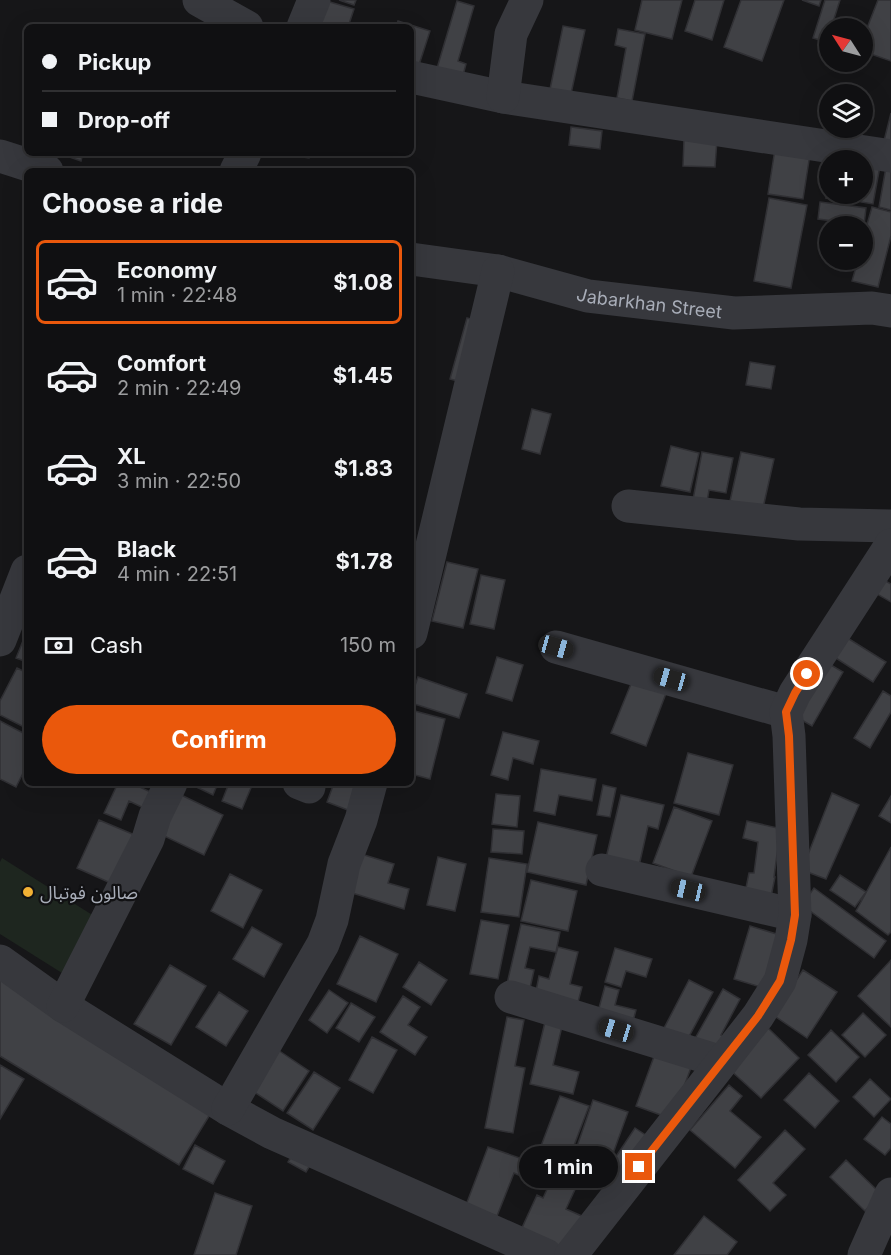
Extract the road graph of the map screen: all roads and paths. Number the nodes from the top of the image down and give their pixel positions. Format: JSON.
{"nodes":[{"id":1,"x":199,"y":0,"type":"edge"},
{"id":2,"x":314,"y":0,"type":"edge"},
{"id":3,"x":527,"y":0,"type":"edge"},
{"id":4,"x":242,"y":24,"type":"edge"},
{"id":5,"x":304,"y":24,"type":"edge"},
{"id":6,"x":414,"y":78,"type":"edge"},
{"id":7,"x":503,"y":97,"type":"junction"},
{"id":8,"x":0,"y":156,"type":"edge"},
{"id":9,"x":891,"y":156,"type":"edge"},
{"id":10,"x":38,"y":168,"type":"edge"},
{"id":11,"x":414,"y":259,"type":"edge"},
{"id":12,"x":498,"y":271,"type":"junction"},
{"id":13,"x":891,"y":311,"type":"edge"},
{"id":14,"x":628,"y":506,"type":"dead end"},
{"id":15,"x":891,"y":526,"type":"edge"},
{"id":16,"x":891,"y":545,"type":"edge"},
{"id":17,"x":24,"y":580,"type":"edge"},
{"id":18,"x":414,"y":621,"type":"edge"},
{"id":19,"x":0,"y":640,"type":"edge"},
{"id":20,"x":556,"y":647,"type":"dead end"},
{"id":21,"x":786,"y":712,"type":"junction"},
{"id":22,"x":170,"y":786,"type":"edge"},
{"id":23,"x":370,"y":786,"type":"edge"},
{"id":24,"x":602,"y":870,"type":"dead end"},
{"id":25,"x":795,"y":915,"type":"junction"},
{"id":26,"x":0,"y":961,"type":"edge"},
{"id":27,"x":511,"y":998,"type":"dead end"},
{"id":28,"x":63,"y":1006,"type":"junction"},
{"id":29,"x":722,"y":1062,"type":"junction"},
{"id":30,"x":228,"y":1109,"type":"junction"},
{"id":31,"x":891,"y":1194,"type":"edge"},
{"id":32,"x":546,"y":1255,"type":"edge"},
{"id":33,"x":571,"y":1255,"type":"edge"},
{"id":34,"x":864,"y":1255,"type":"edge"}],
"edges":[{"from":1,"to":4,"type":"street"},
{"from":2,"to":5,"type":"street"},
{"from":3,"to":7,"type":"street"},
{"from":6,"to":7,"type":"street"},
{"from":7,"to":9,"type":"street"},
{"from":8,"to":10,"type":"street"},
{"from":11,"to":12,"type":"street","name":"Jabarkhan Street"},
{"from":12,"to":13,"type":"street","name":"Jabarkhan Street"},
{"from":12,"to":18,"type":"street"},
{"from":14,"to":15,"type":"street"},
{"from":16,"to":21,"type":"street"},
{"from":17,"to":19,"type":"street"},
{"from":20,"to":21,"type":"street"},
{"from":21,"to":25,"type":"street"},
{"from":22,"to":28,"type":"street"},
{"from":23,"to":30,"type":"street"},
{"from":24,"to":25,"type":"street"},
{"from":25,"to":29,"type":"street"},
{"from":26,"to":28,"type":"street"},
{"from":27,"to":29,"type":"street"},
{"from":28,"to":30,"type":"street"},
{"from":29,"to":33,"type":"street"},
{"from":30,"to":32,"type":"street"},
{"from":31,"to":34,"type":"street"}]}
